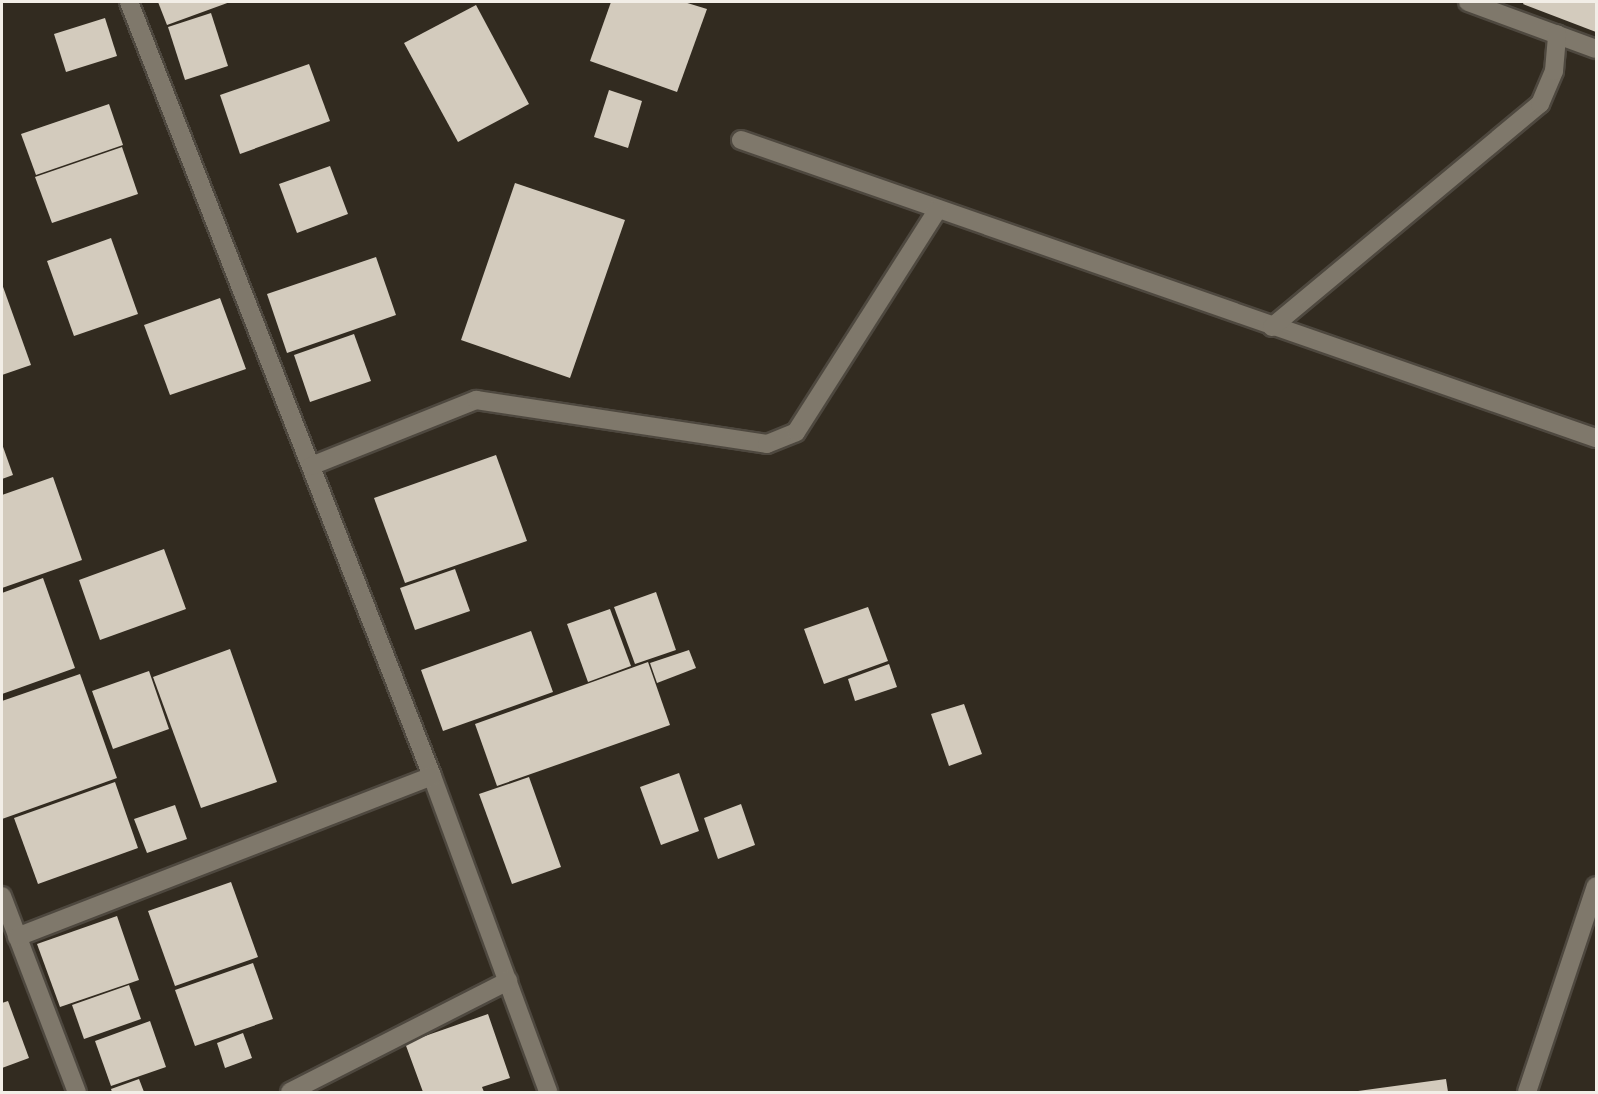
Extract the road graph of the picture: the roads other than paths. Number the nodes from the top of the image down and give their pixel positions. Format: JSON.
{"nodes":[{"id":1,"x":129,"y":2,"type":"edge"},
{"id":2,"x":1468,"y":2,"type":"edge"},
{"id":3,"x":1557,"y":34,"type":"junction"},
{"id":4,"x":1596,"y":50,"type":"edge"},
{"id":5,"x":741,"y":140,"type":"dead end"},
{"id":6,"x":938,"y":209,"type":"junction"},
{"id":7,"x":1272,"y":327,"type":"junction"},
{"id":8,"x":1596,"y":438,"type":"edge"},
{"id":9,"x":311,"y":466,"type":"junction"},
{"id":10,"x":432,"y":776,"type":"junction"},
{"id":11,"x":1596,"y":886,"type":"edge"},
{"id":12,"x":2,"y":896,"type":"edge"},
{"id":13,"x":17,"y":938,"type":"junction"},
{"id":14,"x":507,"y":981,"type":"junction"},
{"id":15,"x":77,"y":1092,"type":"edge"},
{"id":16,"x":290,"y":1092,"type":"edge"},
{"id":17,"x":548,"y":1092,"type":"edge"},
{"id":18,"x":1527,"y":1092,"type":"edge"}],
"edges":[{"from":1,"to":9,"type":"street"},
{"from":2,"to":3,"type":"street"},
{"from":3,"to":4,"type":"street"},
{"from":3,"to":7,"type":"street"},
{"from":5,"to":6,"type":"street"},
{"from":6,"to":7,"type":"street"},
{"from":6,"to":9,"type":"street"},
{"from":7,"to":8,"type":"street"},
{"from":9,"to":10,"type":"street"},
{"from":10,"to":13,"type":"street"},
{"from":10,"to":14,"type":"street"},
{"from":11,"to":18,"type":"street"},
{"from":12,"to":13,"type":"street"},
{"from":13,"to":15,"type":"street"},
{"from":14,"to":16,"type":"street"},
{"from":14,"to":17,"type":"street"}]}
